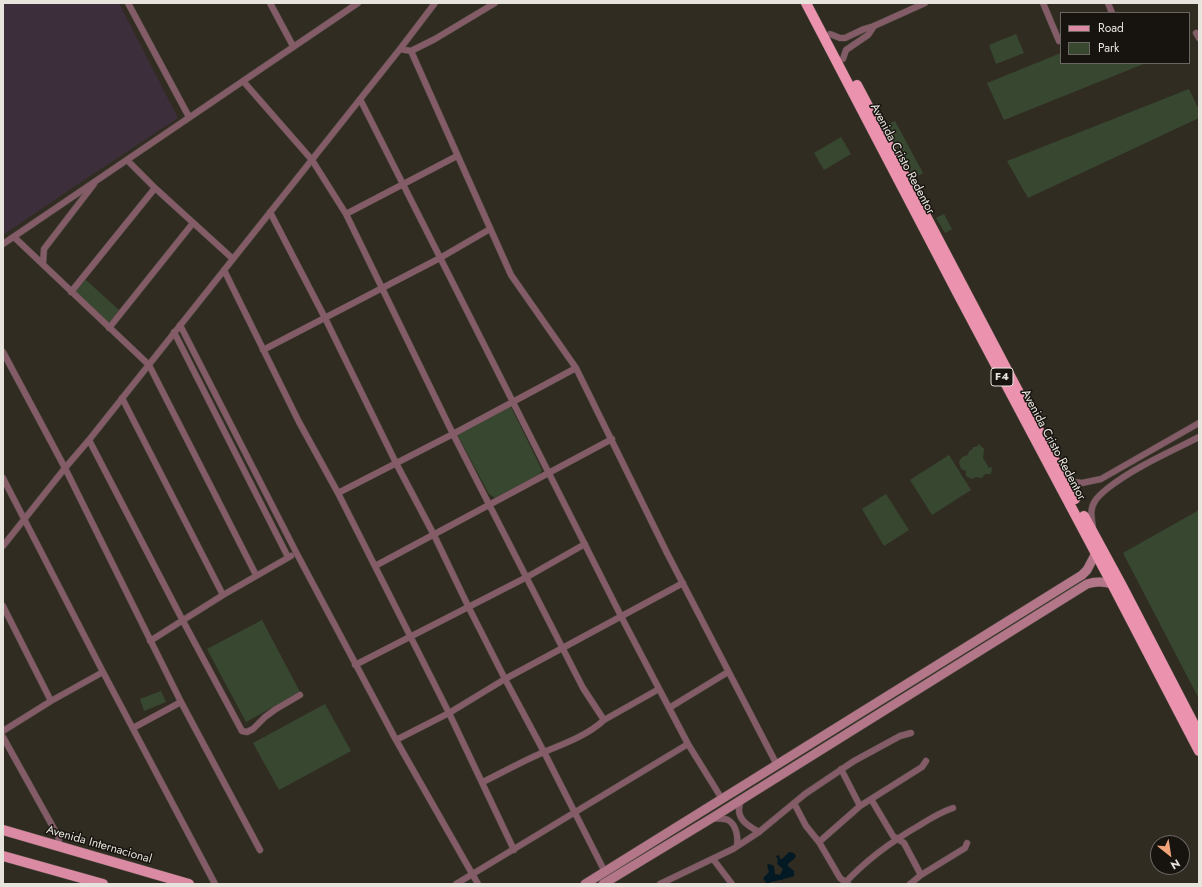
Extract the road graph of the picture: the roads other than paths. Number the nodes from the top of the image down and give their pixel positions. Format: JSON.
{"nodes":[{"id":1,"x":128,"y":3,"type":"edge"},
{"id":2,"x":270,"y":3,"type":"edge"},
{"id":3,"x":358,"y":3,"type":"edge"},
{"id":4,"x":435,"y":3,"type":"edge"},
{"id":5,"x":495,"y":3,"type":"edge"},
{"id":6,"x":806,"y":3,"type":"edge"},
{"id":7,"x":814,"y":3,"type":"edge"},
{"id":8,"x":925,"y":3,"type":"edge"},
{"id":9,"x":1043,"y":3,"type":"edge"},
{"id":10,"x":874,"y":26,"type":"junction"},
{"id":11,"x":830,"y":34,"type":"junction"},
{"id":12,"x":1059,"y":41,"type":"dead end"},
{"id":13,"x":293,"y":46,"type":"junction"},
{"id":14,"x":400,"y":49,"type":"junction"},
{"id":15,"x":411,"y":51,"type":"junction"},
{"id":16,"x":842,"y":59,"type":"junction"},
{"id":17,"x":243,"y":81,"type":"junction"},
{"id":18,"x":360,"y":98,"type":"junction"},
{"id":19,"x":189,"y":118,"type":"junction"},
{"id":20,"x":457,"y":156,"type":"junction"},
{"id":21,"x":127,"y":160,"type":"junction"},
{"id":22,"x":312,"y":160,"type":"junction"},
{"id":23,"x":97,"y":180,"type":"junction"},
{"id":24,"x":404,"y":184,"type":"junction"},
{"id":25,"x":155,"y":188,"type":"junction"},
{"id":26,"x":270,"y":212,"type":"junction"},
{"id":27,"x":346,"y":214,"type":"junction"},
{"id":28,"x":193,"y":223,"type":"junction"},
{"id":29,"x":490,"y":229,"type":"junction"},
{"id":30,"x":14,"y":237,"type":"junction"},
{"id":31,"x":3,"y":244,"type":"edge"},
{"id":32,"x":440,"y":258,"type":"junction"},
{"id":33,"x":233,"y":259,"type":"junction"},
{"id":34,"x":43,"y":264,"type":"junction"},
{"id":35,"x":224,"y":270,"type":"junction"},
{"id":36,"x":382,"y":287,"type":"junction"},
{"id":37,"x":72,"y":292,"type":"junction"},
{"id":38,"x":325,"y":318,"type":"junction"},
{"id":39,"x":180,"y":325,"type":"junction"},
{"id":40,"x":109,"y":328,"type":"junction"},
{"id":41,"x":174,"y":332,"type":"junction"},
{"id":42,"x":263,"y":350,"type":"junction"},
{"id":43,"x":3,"y":352,"type":"edge"},
{"id":44,"x":10,"y":364,"type":"junction"},
{"id":45,"x":149,"y":365,"type":"junction"},
{"id":46,"x":3,"y":368,"type":"edge"},
{"id":47,"x":576,"y":368,"type":"junction"},
{"id":48,"x":122,"y":398,"type":"junction"},
{"id":49,"x":513,"y":402,"type":"junction"},
{"id":50,"x":1199,"y":423,"type":"edge"},
{"id":51,"x":453,"y":434,"type":"junction"},
{"id":52,"x":1199,"y":437,"type":"edge"},
{"id":53,"x":612,"y":439,"type":"junction"},
{"id":54,"x":89,"y":440,"type":"junction"},
{"id":55,"x":396,"y":463,"type":"junction"},
{"id":56,"x":1129,"y":463,"type":"junction"},
{"id":57,"x":65,"y":468,"type":"junction"},
{"id":58,"x":1114,"y":471,"type":"junction"},
{"id":59,"x":1134,"y":471,"type":"junction"},
{"id":60,"x":550,"y":473,"type":"junction"},
{"id":61,"x":1063,"y":476,"type":"junction"},
{"id":62,"x":3,"y":478,"type":"edge"},
{"id":63,"x":1120,"y":479,"type":"junction"},
{"id":64,"x":338,"y":493,"type":"junction"},
{"id":65,"x":490,"y":504,"type":"junction"},
{"id":66,"x":25,"y":519,"type":"junction"},
{"id":67,"x":1094,"y":533,"type":"junction"},
{"id":68,"x":434,"y":535,"type":"junction"},
{"id":69,"x":584,"y":544,"type":"junction"},
{"id":70,"x":3,"y":546,"type":"edge"},
{"id":71,"x":1096,"y":553,"type":"junction"},
{"id":72,"x":297,"y":554,"type":"junction"},
{"id":73,"x":288,"y":558,"type":"junction"},
{"id":74,"x":375,"y":566,"type":"junction"},
{"id":75,"x":256,"y":575,"type":"junction"},
{"id":76,"x":1082,"y":576,"type":"junction"},
{"id":77,"x":527,"y":577,"type":"junction"},
{"id":78,"x":683,"y":583,"type":"junction"},
{"id":79,"x":1086,"y":584,"type":"junction"},
{"id":80,"x":1112,"y":584,"type":"junction"},
{"id":81,"x":223,"y":595,"type":"junction"},
{"id":82,"x":3,"y":606,"type":"edge"},
{"id":83,"x":469,"y":608,"type":"junction"},
{"id":84,"x":621,"y":617,"type":"junction"},
{"id":85,"x":183,"y":621,"type":"junction"},
{"id":86,"x":411,"y":637,"type":"junction"},
{"id":87,"x":150,"y":641,"type":"junction"},
{"id":88,"x":562,"y":648,"type":"junction"},
{"id":89,"x":355,"y":665,"type":"junction"},
{"id":90,"x":103,"y":672,"type":"junction"},
{"id":91,"x":728,"y":672,"type":"junction"},
{"id":92,"x":505,"y":679,"type":"junction"},
{"id":93,"x":905,"y":686,"type":"junction"},
{"id":94,"x":659,"y":689,"type":"junction"},
{"id":95,"x":911,"y":694,"type":"junction"},
{"id":96,"x":300,"y":695,"type":"dead end"},
{"id":97,"x":51,"y":701,"type":"junction"},
{"id":98,"x":181,"y":702,"type":"junction"},
{"id":99,"x":669,"y":708,"type":"junction"},
{"id":100,"x":449,"y":713,"type":"junction"},
{"id":101,"x":604,"y":720,"type":"junction"},
{"id":102,"x":133,"y":728,"type":"junction"},
{"id":103,"x":3,"y":731,"type":"edge"},
{"id":104,"x":911,"y":734,"type":"dead end"},
{"id":105,"x":1199,"y":734,"type":"edge"},
{"id":106,"x":3,"y":737,"type":"edge"},
{"id":107,"x":396,"y":740,"type":"junction"},
{"id":108,"x":688,"y":744,"type":"junction"},
{"id":109,"x":1199,"y":751,"type":"edge"},
{"id":110,"x":544,"y":752,"type":"junction"},
{"id":111,"x":926,"y":762,"type":"dead end"},
{"id":112,"x":773,"y":768,"type":"junction"},
{"id":113,"x":841,"y":769,"type":"junction"},
{"id":114,"x":775,"y":780,"type":"junction"},
{"id":115,"x":483,"y":782,"type":"junction"},
{"id":116,"x":722,"y":799,"type":"junction"},
{"id":117,"x":871,"y":799,"type":"junction"},
{"id":118,"x":741,"y":801,"type":"junction"},
{"id":119,"x":794,"y":803,"type":"junction"},
{"id":120,"x":860,"y":806,"type":"junction"},
{"id":121,"x":953,"y":808,"type":"dead end"},
{"id":122,"x":575,"y":812,"type":"junction"},
{"id":123,"x":712,"y":818,"type":"junction"},
{"id":124,"x":677,"y":827,"type":"junction"},
{"id":125,"x":3,"y":830,"type":"edge"},
{"id":126,"x":759,"y":832,"type":"junction"},
{"id":127,"x":682,"y":837,"type":"junction"},
{"id":128,"x":897,"y":838,"type":"junction"},
{"id":129,"x":819,"y":842,"type":"junction"},
{"id":130,"x":967,"y":843,"type":"dead end"},
{"id":131,"x":737,"y":846,"type":"junction"},
{"id":132,"x":60,"y":848,"type":"junction"},
{"id":133,"x":260,"y":850,"type":"dead end"},
{"id":134,"x":514,"y":850,"type":"junction"},
{"id":135,"x":3,"y":856,"type":"edge"},
{"id":136,"x":713,"y":859,"type":"junction"},
{"id":137,"x":605,"y":872,"type":"junction"},
{"id":138,"x":473,"y":874,"type":"junction"},
{"id":139,"x":921,"y":875,"type":"junction"},
{"id":140,"x":103,"y":884,"type":"edge"},
{"id":141,"x":189,"y":884,"type":"edge"},
{"id":142,"x":215,"y":884,"type":"edge"},
{"id":143,"x":456,"y":884,"type":"edge"},
{"id":144,"x":478,"y":884,"type":"edge"},
{"id":145,"x":584,"y":884,"type":"edge"},
{"id":146,"x":603,"y":884,"type":"edge"},
{"id":147,"x":660,"y":884,"type":"edge"},
{"id":148,"x":732,"y":884,"type":"edge"},
{"id":149,"x":846,"y":884,"type":"edge"},
{"id":150,"x":910,"y":884,"type":"edge"}],
"edges":[{"from":1,"to":19,"type":"street"},
{"from":2,"to":13,"type":"street"},
{"from":3,"to":13,"type":"street"},
{"from":4,"to":14,"type":"street"},
{"from":5,"to":15,"type":"street"},
{"from":6,"to":71,"type":"highway","name":"Avenida Cristo Redentor","number":"F4"},
{"from":7,"to":11,"type":"highway","name":"Avenida Cristo Redentor","number":"F4"},
{"from":8,"to":10,"type":"street"},
{"from":9,"to":12,"type":"street"},
{"from":10,"to":11,"type":"street"},
{"from":10,"to":16,"type":"street"},
{"from":11,"to":16,"type":"highway","name":"Avenida Cristo Redentor","number":"F4"},
{"from":13,"to":17,"type":"street"},
{"from":14,"to":15,"type":"street"},
{"from":14,"to":18,"type":"street"},
{"from":15,"to":20,"type":"street"},
{"from":16,"to":61,"type":"highway","name":"Avenida Cristo Redentor","number":"F4"},
{"from":17,"to":19,"type":"street"},
{"from":17,"to":22,"type":"street"},
{"from":18,"to":22,"type":"street"},
{"from":18,"to":24,"type":"street"},
{"from":19,"to":21,"type":"street"},
{"from":20,"to":24,"type":"street"},
{"from":20,"to":29,"type":"street"},
{"from":21,"to":23,"type":"street"},
{"from":21,"to":25,"type":"street"},
{"from":22,"to":26,"type":"street"},
{"from":22,"to":27,"type":"street"},
{"from":23,"to":30,"type":"street"},
{"from":23,"to":34,"type":"street"},
{"from":24,"to":27,"type":"street"},
{"from":24,"to":32,"type":"street"},
{"from":25,"to":28,"type":"street"},
{"from":25,"to":37,"type":"street"},
{"from":26,"to":33,"type":"street"},
{"from":26,"to":38,"type":"street"},
{"from":27,"to":36,"type":"street"},
{"from":28,"to":33,"type":"street"},
{"from":28,"to":40,"type":"street"},
{"from":29,"to":32,"type":"street"},
{"from":29,"to":47,"type":"street"},
{"from":30,"to":31,"type":"street"},
{"from":30,"to":34,"type":"street"},
{"from":32,"to":36,"type":"street"},
{"from":32,"to":49,"type":"street"},
{"from":33,"to":35,"type":"street"},
{"from":34,"to":37,"type":"street"},
{"from":35,"to":39,"type":"street"},
{"from":35,"to":42,"type":"street"},
{"from":36,"to":38,"type":"street"},
{"from":36,"to":51,"type":"street"},
{"from":37,"to":40,"type":"street"},
{"from":38,"to":42,"type":"street"},
{"from":38,"to":55,"type":"street"},
{"from":39,"to":41,"type":"street"},
{"from":39,"to":72,"type":"street"},
{"from":40,"to":45,"type":"street"},
{"from":41,"to":45,"type":"street"},
{"from":41,"to":73,"type":"street"},
{"from":42,"to":64,"type":"street"},
{"from":43,"to":44,"type":"street"},
{"from":44,"to":46,"type":"street"},
{"from":44,"to":57,"type":"street"},
{"from":45,"to":48,"type":"street"},
{"from":45,"to":75,"type":"street"},
{"from":47,"to":49,"type":"street"},
{"from":47,"to":53,"type":"street"},
{"from":48,"to":54,"type":"street"},
{"from":48,"to":81,"type":"street"},
{"from":49,"to":51,"type":"street"},
{"from":49,"to":60,"type":"street"},
{"from":50,"to":56,"type":"street"},
{"from":51,"to":55,"type":"street"},
{"from":51,"to":65,"type":"street"},
{"from":52,"to":59,"type":"street"},
{"from":53,"to":60,"type":"street"},
{"from":53,"to":78,"type":"street"},
{"from":54,"to":57,"type":"street"},
{"from":54,"to":85,"type":"street"},
{"from":55,"to":64,"type":"street"},
{"from":55,"to":68,"type":"street"},
{"from":56,"to":58,"type":"street"},
{"from":56,"to":59,"type":"street"},
{"from":57,"to":66,"type":"street"},
{"from":57,"to":87,"type":"street"},
{"from":58,"to":61,"type":"street"},
{"from":58,"to":63,"type":"street"},
{"from":59,"to":63,"type":"street"},
{"from":60,"to":65,"type":"street"},
{"from":60,"to":69,"type":"street"},
{"from":61,"to":67,"type":"highway","name":"Avenida Cristo Redentor","number":"F4"},
{"from":62,"to":66,"type":"street"},
{"from":63,"to":67,"type":"street"},
{"from":64,"to":74,"type":"street"},
{"from":65,"to":68,"type":"street"},
{"from":65,"to":77,"type":"street"},
{"from":66,"to":70,"type":"street"},
{"from":66,"to":90,"type":"street"},
{"from":67,"to":105,"type":"highway","name":"Avenida Cristo Redentor","number":"F4"},
{"from":68,"to":74,"type":"street"},
{"from":68,"to":83,"type":"street"},
{"from":69,"to":77,"type":"street"},
{"from":69,"to":84,"type":"street"},
{"from":71,"to":76,"type":"main road"},
{"from":71,"to":80,"type":"highway","name":"Avenida Cristo Redentor","number":"F4"},
{"from":72,"to":73,"type":"street"},
{"from":72,"to":89,"type":"street"},
{"from":73,"to":75,"type":"street"},
{"from":74,"to":86,"type":"street"},
{"from":75,"to":81,"type":"street"},
{"from":76,"to":79,"type":"main road"},
{"from":76,"to":93,"type":"main road"},
{"from":77,"to":83,"type":"street"},
{"from":77,"to":88,"type":"street"},
{"from":78,"to":84,"type":"street"},
{"from":78,"to":91,"type":"street"},
{"from":79,"to":80,"type":"main road"},
{"from":79,"to":95,"type":"main road"},
{"from":80,"to":109,"type":"highway","name":"Avenida Cristo Redentor","number":"F4"},
{"from":81,"to":85,"type":"street"},
{"from":82,"to":97,"type":"street"},
{"from":83,"to":86,"type":"street"},
{"from":83,"to":92,"type":"street"},
{"from":84,"to":88,"type":"street"},
{"from":84,"to":94,"type":"street"},
{"from":85,"to":87,"type":"street"},
{"from":85,"to":96,"type":"street"},
{"from":86,"to":89,"type":"street"},
{"from":86,"to":100,"type":"street"},
{"from":87,"to":98,"type":"street"},
{"from":88,"to":92,"type":"street"},
{"from":88,"to":101,"type":"street"},
{"from":89,"to":107,"type":"street"},
{"from":90,"to":97,"type":"street"},
{"from":90,"to":102,"type":"street"},
{"from":91,"to":99,"type":"street"},
{"from":91,"to":112,"type":"street"},
{"from":92,"to":100,"type":"street"},
{"from":92,"to":110,"type":"street"},
{"from":93,"to":95,"type":"main road"},
{"from":93,"to":112,"type":"main road"},
{"from":94,"to":99,"type":"street"},
{"from":94,"to":101,"type":"street"},
{"from":95,"to":114,"type":"main road"},
{"from":97,"to":103,"type":"street"},
{"from":98,"to":102,"type":"street"},
{"from":98,"to":133,"type":"street"},
{"from":99,"to":108,"type":"street"},
{"from":100,"to":107,"type":"street"},
{"from":100,"to":115,"type":"street"},
{"from":101,"to":110,"type":"street"},
{"from":102,"to":142,"type":"street"},
{"from":104,"to":113,"type":"street"},
{"from":106,"to":132,"type":"street"},
{"from":107,"to":138,"type":"street"},
{"from":108,"to":116,"type":"street"},
{"from":108,"to":122,"type":"street"},
{"from":110,"to":115,"type":"street"},
{"from":110,"to":122,"type":"street"},
{"from":111,"to":117,"type":"street"},
{"from":112,"to":114,"type":"main road"},
{"from":112,"to":116,"type":"main road"},
{"from":113,"to":119,"type":"street"},
{"from":113,"to":120,"type":"street"},
{"from":114,"to":118,"type":"main road"},
{"from":115,"to":134,"type":"street"},
{"from":116,"to":124,"type":"main road"},
{"from":117,"to":120,"type":"street"},
{"from":117,"to":128,"type":"street"},
{"from":118,"to":123,"type":"main road"},
{"from":118,"to":126,"type":"street"},
{"from":119,"to":126,"type":"street"},
{"from":119,"to":129,"type":"street"},
{"from":120,"to":129,"type":"street"},
{"from":121,"to":128,"type":"street"},
{"from":122,"to":134,"type":"street"},
{"from":122,"to":137,"type":"street"},
{"from":123,"to":127,"type":"main road"},
{"from":123,"to":131,"type":"street"},
{"from":124,"to":127,"type":"main road"},
{"from":124,"to":137,"type":"main road"},
{"from":125,"to":132,"type":"main road","name":"Avenida Internacional"},
{"from":126,"to":131,"type":"street"},
{"from":127,"to":146,"type":"main road"},
{"from":128,"to":139,"type":"street"},
{"from":128,"to":149,"type":"street"},
{"from":129,"to":149,"type":"street"},
{"from":130,"to":139,"type":"street"},
{"from":131,"to":136,"type":"street"},
{"from":132,"to":141,"type":"main road","name":"Avenida Internacional"},
{"from":134,"to":138,"type":"street"},
{"from":135,"to":140,"type":"main road"},
{"from":136,"to":147,"type":"street"},
{"from":136,"to":148,"type":"street"},
{"from":137,"to":145,"type":"main road"},
{"from":138,"to":143,"type":"street"},
{"from":138,"to":144,"type":"street"},
{"from":139,"to":150,"type":"street"}]}
